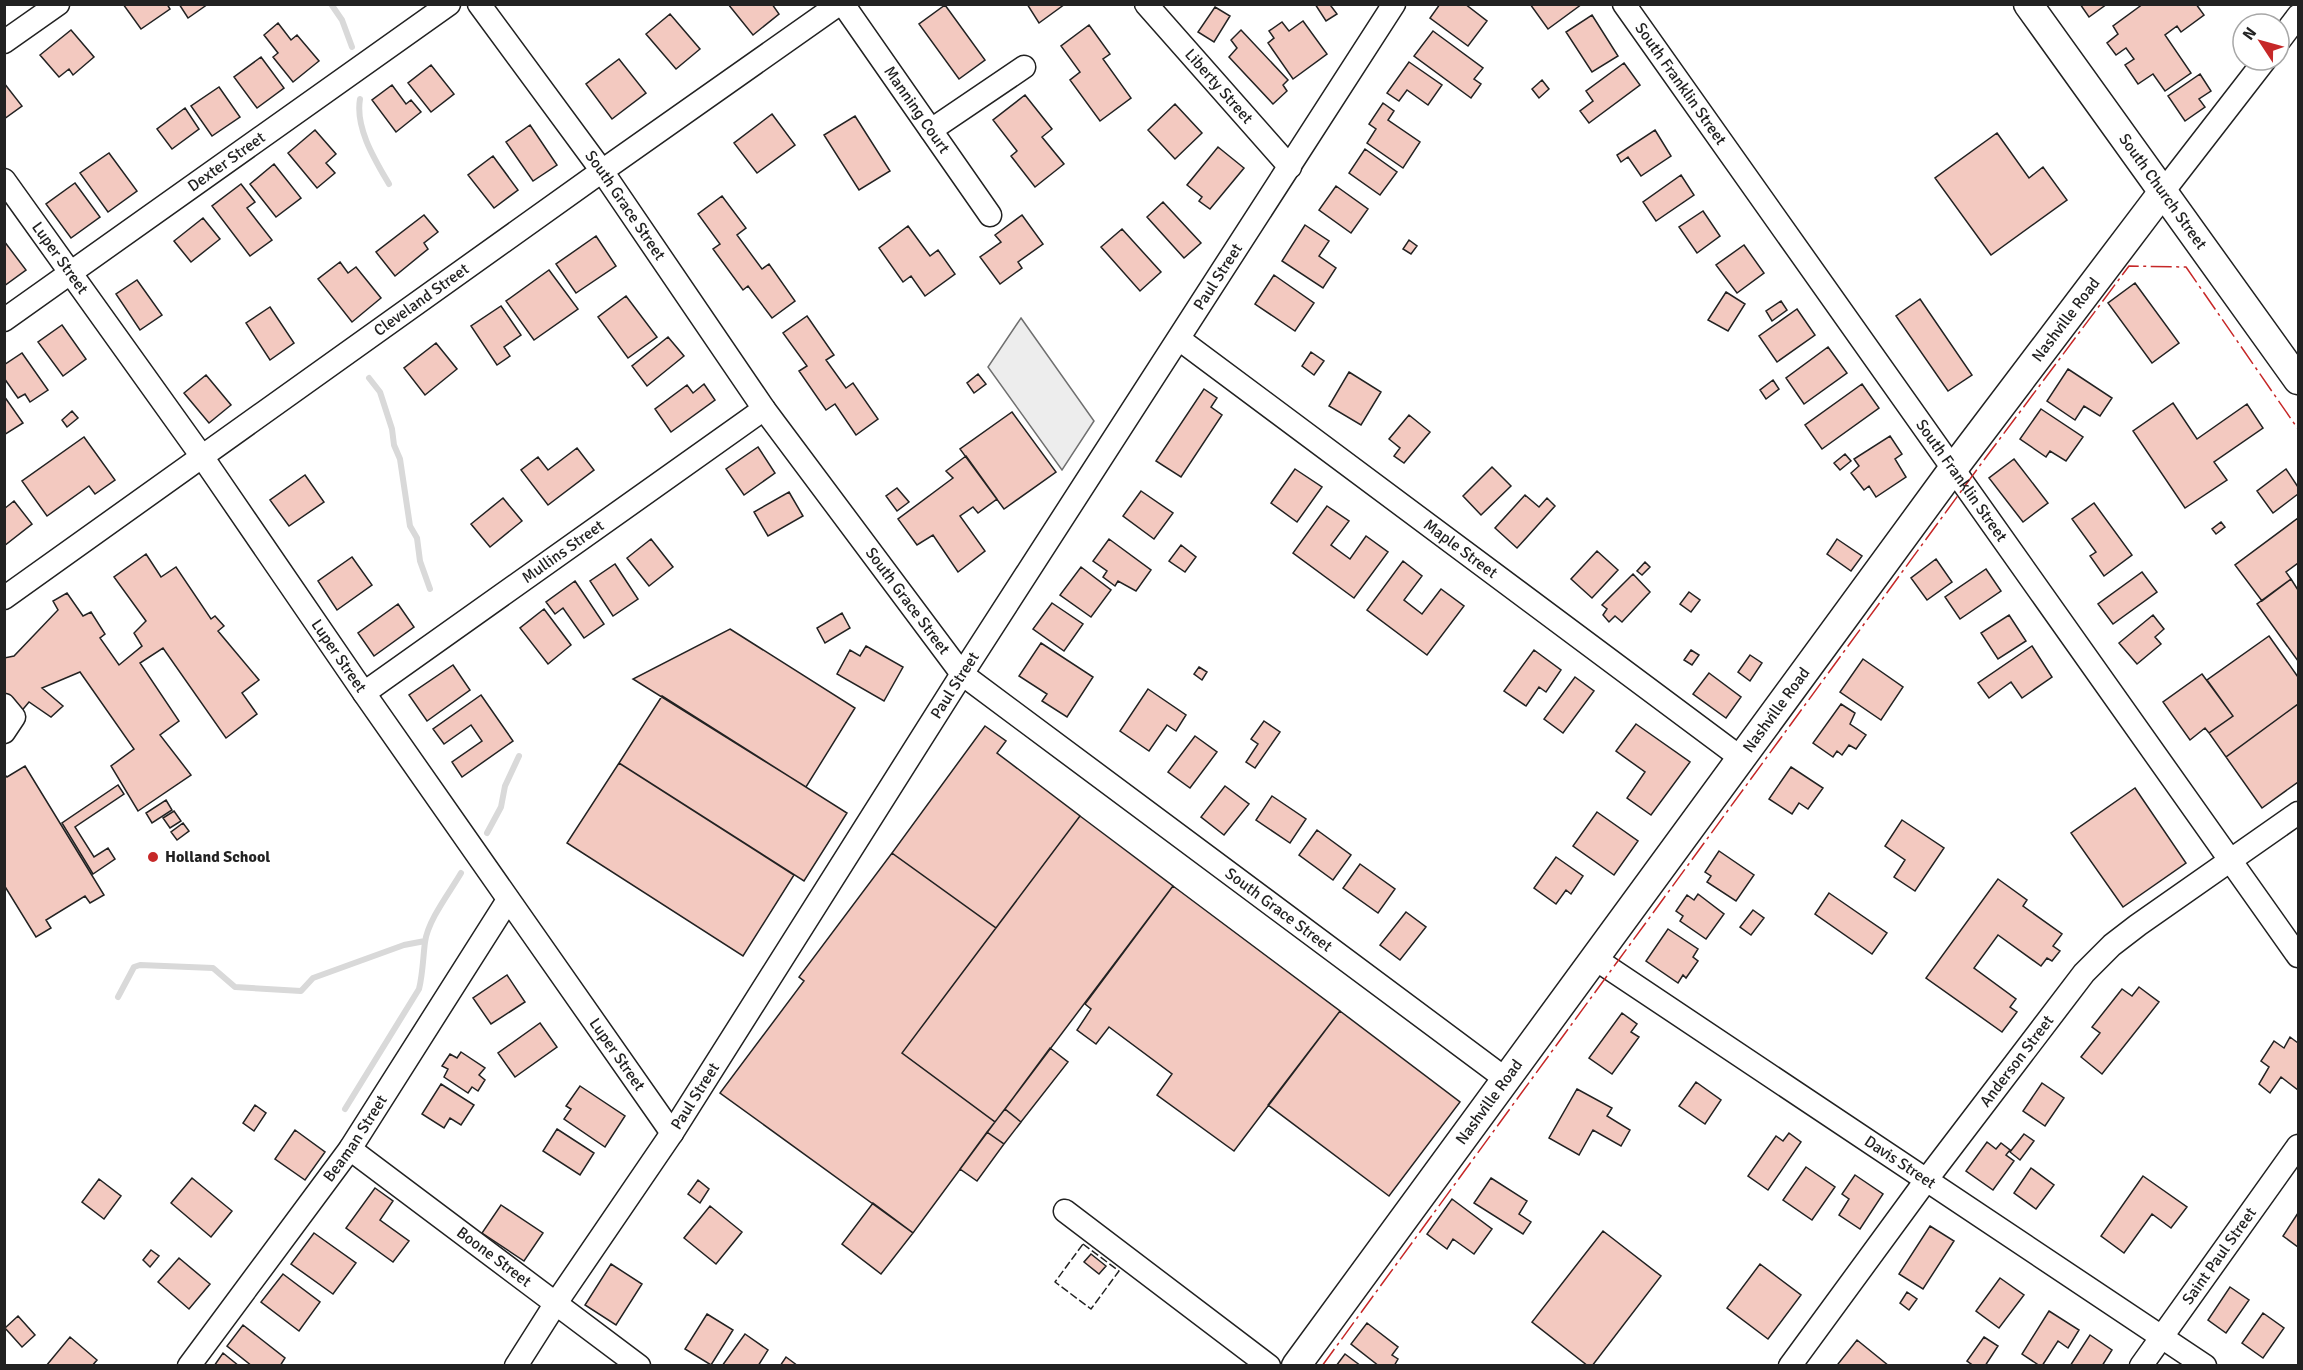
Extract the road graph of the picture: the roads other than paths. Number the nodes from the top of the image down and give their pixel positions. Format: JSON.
{"nodes":[{"id":1,"x":58,"y":4,"type":"edge"},
{"id":2,"x":449,"y":4,"type":"edge"},
{"id":3,"x":479,"y":4,"type":"edge"},
{"id":4,"x":841,"y":4,"type":"edge"},
{"id":5,"x":1146,"y":4,"type":"edge"},
{"id":6,"x":1394,"y":4,"type":"edge"},
{"id":7,"x":1624,"y":4,"type":"edge"},
{"id":8,"x":2028,"y":4,"type":"edge"},
{"id":9,"x":4,"y":42,"type":"edge"},
{"id":10,"x":1024,"y":68,"type":"dead end"},
{"id":11,"x":2256,"y":72,"type":"edge"},
{"id":12,"x":931,"y":130,"type":"junction"},
{"id":13,"x":1290,"y":167,"type":"junction"},
{"id":14,"x":602,"y":171,"type":"junction"},
{"id":15,"x":4,"y":180,"type":"edge"},
{"id":16,"x":2163,"y":193,"type":"junction"},
{"id":17,"x":990,"y":215,"type":"dead end"},
{"id":18,"x":72,"y":272,"type":"junction"},
{"id":19,"x":4,"y":320,"type":"edge"},
{"id":20,"x":1179,"y":339,"type":"junction"},
{"id":21,"x":2298,"y":380,"type":"edge"},
{"id":22,"x":764,"y":409,"type":"junction"},
{"id":23,"x":203,"y":458,"type":"junction"},
{"id":24,"x":1953,"y":469,"type":"junction"},
{"id":25,"x":4,"y":598,"type":"edge"},
{"id":26,"x":962,"y":674,"type":"junction"},
{"id":27,"x":364,"y":693,"type":"junction"},
{"id":28,"x":4,"y":705,"type":"edge"},
{"id":29,"x":4,"y":732,"type":"edge"},
{"id":30,"x":1741,"y":758,"type":"junction"},
{"id":31,"x":2298,"y":813,"type":"edge"},
{"id":32,"x":2232,"y":861,"type":"junction"},
{"id":33,"x":508,"y":900,"type":"junction"},
{"id":34,"x":2298,"y":956,"type":"edge"},
{"id":35,"x":1594,"y":958,"type":"junction"},
{"id":36,"x":1506,"y":1080,"type":"junction"},
{"id":37,"x":672,"y":1133,"type":"junction"},
{"id":38,"x":2298,"y":1146,"type":"edge"},
{"id":39,"x":350,"y":1149,"type":"junction"},
{"id":40,"x":1928,"y":1179,"type":"junction"},
{"id":41,"x":1065,"y":1210,"type":"dead end"},
{"id":42,"x":556,"y":1303,"type":"junction"},
{"id":43,"x":2162,"y":1336,"type":"junction"},
{"id":44,"x":189,"y":1365,"type":"edge"},
{"id":45,"x":516,"y":1365,"type":"edge"},
{"id":46,"x":639,"y":1365,"type":"edge"},
{"id":47,"x":1269,"y":1365,"type":"edge"},
{"id":48,"x":1296,"y":1365,"type":"edge"},
{"id":49,"x":1790,"y":1365,"type":"edge"},
{"id":50,"x":2141,"y":1365,"type":"edge"},
{"id":51,"x":2205,"y":1365,"type":"edge"}],
"edges":[{"from":1,"to":9,"type":"street"},
{"from":2,"to":18,"type":"street","name":"Dexter Street"},
{"from":3,"to":14,"type":"street","name":"South Grace Street"},
{"from":4,"to":12,"type":"street","name":"Manning Court"},
{"from":4,"to":14,"type":"street","name":"Cleveland Street"},
{"from":5,"to":13,"type":"street","name":"Liberty Street"},
{"from":6,"to":13,"type":"street","name":"Paul Street"},
{"from":7,"to":24,"type":"street","name":"South Franklin Street"},
{"from":8,"to":16,"type":"main road","name":"South Church Street"},
{"from":10,"to":12,"type":"street"},
{"from":11,"to":16,"type":"street","name":"Nashville Road"},
{"from":12,"to":17,"type":"street","name":"Manning Court"},
{"from":13,"to":20,"type":"street","name":"Paul Street"},
{"from":14,"to":22,"type":"street","name":"South Grace Street"},
{"from":14,"to":23,"type":"street","name":"Cleveland Street"},
{"from":15,"to":18,"type":"street","name":"Luper Street"},
{"from":16,"to":21,"type":"main road","name":"South Church Street"},
{"from":16,"to":24,"type":"main road","name":"Nashville Road"},
{"from":18,"to":19,"type":"street","name":"Dexter Street"},
{"from":18,"to":23,"type":"street","name":"Luper Street"},
{"from":20,"to":26,"type":"street","name":"Paul Street"},
{"from":20,"to":30,"type":"street","name":"Maple Street"},
{"from":22,"to":26,"type":"street","name":"South Grace Street"},
{"from":22,"to":27,"type":"street","name":"Mullins Street"},
{"from":23,"to":25,"type":"street","name":"Cleveland Street"},
{"from":23,"to":27,"type":"street","name":"Luper Street"},
{"from":24,"to":30,"type":"main road","name":"Nashville Road"},
{"from":24,"to":32,"type":"street","name":"South Franklin Street"},
{"from":26,"to":36,"type":"street","name":"South Grace Street"},
{"from":26,"to":37,"type":"street","name":"Paul Street"},
{"from":27,"to":33,"type":"street","name":"Luper Street"},
{"from":28,"to":29,"type":"street"},
{"from":30,"to":35,"type":"main road","name":"Nashville Road"},
{"from":31,"to":32,"type":"street","name":"Anderson Street"},
{"from":32,"to":34,"type":"street","name":"South Franklin Street"},
{"from":32,"to":40,"type":"street","name":"Anderson Street"},
{"from":33,"to":37,"type":"street","name":"Luper Street"},
{"from":33,"to":39,"type":"street","name":"Beaman Street"},
{"from":35,"to":36,"type":"main road","name":"Nashville Road"},
{"from":35,"to":40,"type":"street","name":"Davis Street"},
{"from":36,"to":48,"type":"main road","name":"Nashville Road"},
{"from":37,"to":42,"type":"street","name":"Paul Street"},
{"from":38,"to":43,"type":"street","name":"Saint Paul Street"},
{"from":39,"to":42,"type":"street","name":"Boone Street"},
{"from":39,"to":44,"type":"street","name":"Beaman Street"},
{"from":40,"to":43,"type":"street","name":"Davis Street"},
{"from":40,"to":49,"type":"street","name":"Anderson Street"},
{"from":41,"to":47,"type":"street"},
{"from":42,"to":45,"type":"street","name":"Paul Street"},
{"from":42,"to":46,"type":"street","name":"Boone Street"},
{"from":43,"to":50,"type":"street","name":"Saint Paul Street"},
{"from":43,"to":51,"type":"street","name":"Davis Street"}]}
